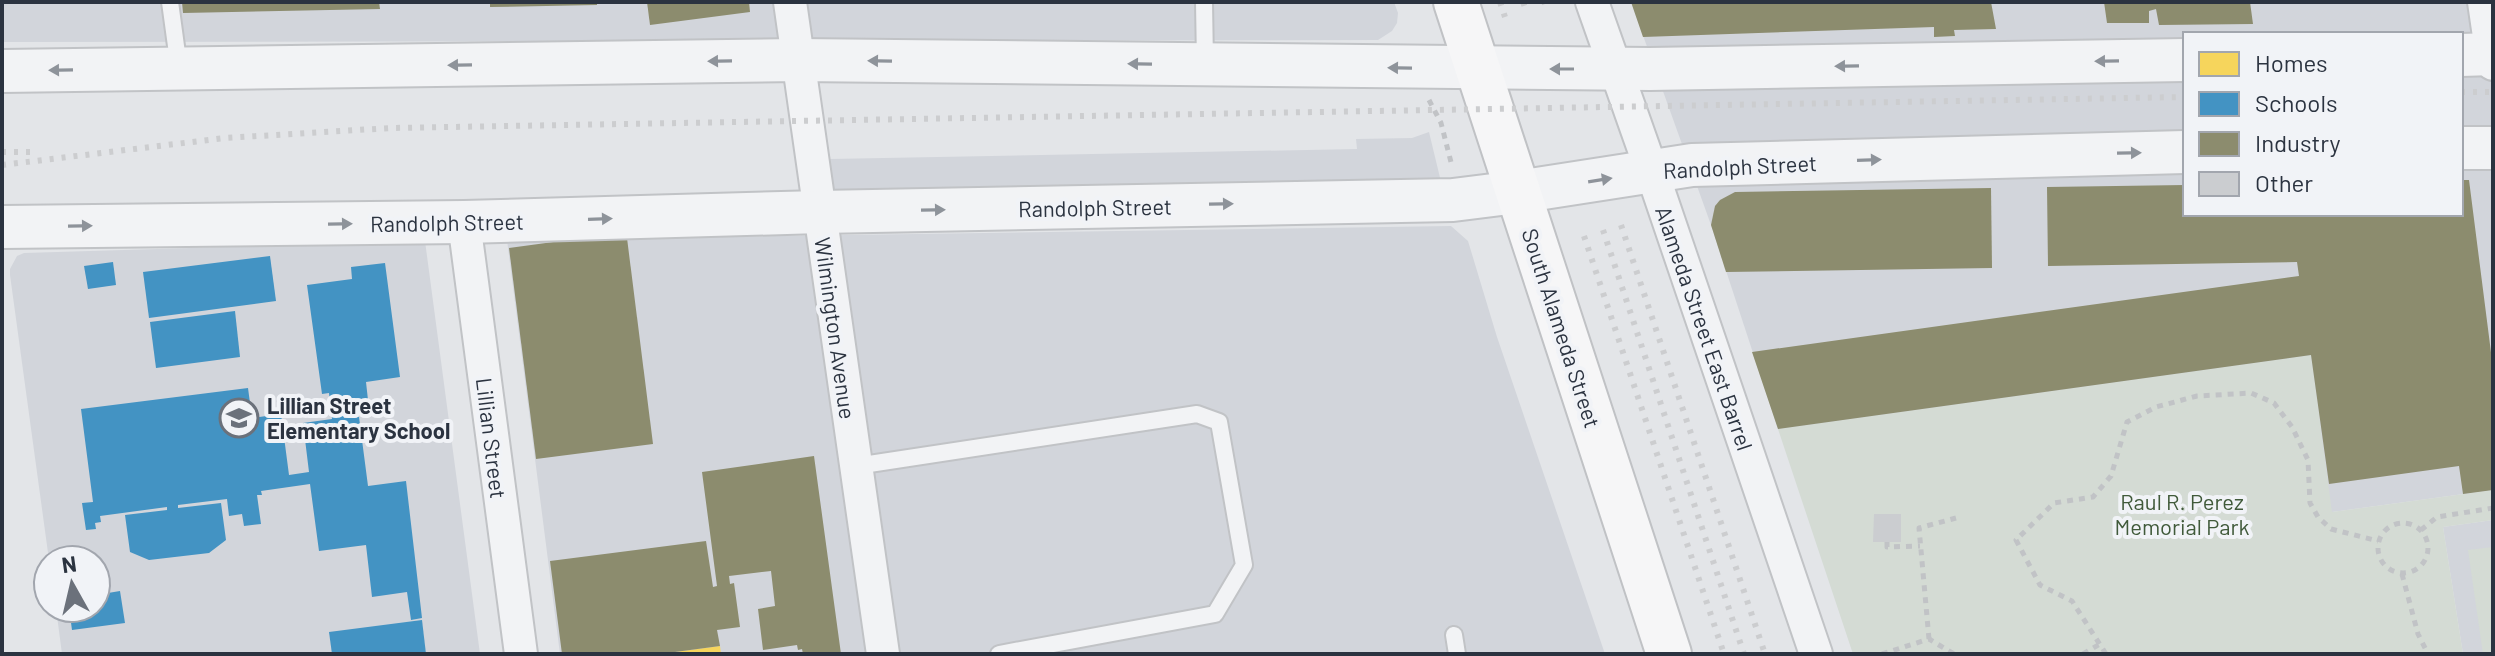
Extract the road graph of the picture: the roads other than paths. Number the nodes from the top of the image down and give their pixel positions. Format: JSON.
{"nodes":[{"id":1,"x":170,"y":2,"type":"edge"},
{"id":2,"x":790,"y":2,"type":"edge"},
{"id":3,"x":1204,"y":2,"type":"edge"},
{"id":4,"x":1456,"y":2,"type":"edge"},
{"id":5,"x":1592,"y":2,"type":"edge"},
{"id":6,"x":2484,"y":2,"type":"edge"},
{"id":7,"x":2485,"y":57,"type":"edge"},
{"id":8,"x":798,"y":60,"type":"junction"},
{"id":9,"x":2183,"y":60,"type":"edge"},
{"id":10,"x":1205,"y":65,"type":"junction"},
{"id":11,"x":179,"y":69,"type":"junction"},
{"id":12,"x":1478,"y":69,"type":"junction"},
{"id":13,"x":1615,"y":69,"type":"junction"},
{"id":14,"x":2,"y":71,"type":"edge"},
{"id":15,"x":2463,"y":148,"type":"edge"},
{"id":16,"x":2493,"y":148,"type":"edge"},
{"id":17,"x":2183,"y":152,"type":"edge"},
{"id":18,"x":1652,"y":172,"type":"junction"},
{"id":19,"x":1517,"y":192,"type":"junction"},
{"id":20,"x":820,"y":212,"type":"junction"},
{"id":21,"x":464,"y":222,"type":"junction"},
{"id":22,"x":2,"y":227,"type":"edge"},
{"id":23,"x":856,"y":466,"type":"junction"},
{"id":24,"x":1454,"y":635,"type":"dead end"},
{"id":25,"x":521,"y":654,"type":"edge"},
{"id":26,"x":883,"y":654,"type":"edge"},
{"id":27,"x":999,"y":654,"type":"edge"},
{"id":28,"x":1457,"y":654,"type":"edge"},
{"id":29,"x":1669,"y":654,"type":"edge"},
{"id":30,"x":1816,"y":654,"type":"edge"}],
"edges":[{"from":1,"to":11,"type":"lane"},
{"from":2,"to":8,"type":"street","name":"Wilmington Avenue"},
{"from":3,"to":10,"type":"lane"},
{"from":4,"to":12,"type":"main road","name":"South Alameda Street"},
{"from":5,"to":13,"type":"street","name":"Alameda Street East Barrel"},
{"from":6,"to":7,"type":"street"},
{"from":10,"to":8,"type":"street","one_way":true},
{"from":8,"to":11,"type":"street","one_way":true},
{"from":8,"to":20,"type":"street","name":"Wilmington Avenue"},
{"from":9,"to":13,"type":"street","one_way":true},
{"from":12,"to":10,"type":"street","one_way":true},
{"from":11,"to":14,"type":"street","one_way":true},
{"from":13,"to":12,"type":"street","one_way":true},
{"from":12,"to":19,"type":"main road","name":"South Alameda Street"},
{"from":13,"to":18,"type":"street","name":"Alameda Street East Barrel"},
{"from":15,"to":16,"type":"street"},
{"from":18,"to":17,"type":"street","name":"Randolph Street","one_way":true},
{"from":19,"to":18,"type":"street","name":"Randolph Street","one_way":true},
{"from":18,"to":30,"type":"street","name":"Alameda Street East Barrel"},
{"from":20,"to":19,"type":"street","name":"Randolph Street","one_way":true},
{"from":19,"to":29,"type":"main road","name":"South Alameda Street"},
{"from":21,"to":20,"type":"street","name":"Randolph Street","one_way":true},
{"from":20,"to":23,"type":"street","name":"Wilmington Avenue"},
{"from":22,"to":21,"type":"street","name":"Randolph Street","one_way":true},
{"from":21,"to":25,"type":"street","name":"Lillian Street"},
{"from":23,"to":26,"type":"street","name":"Wilmington Avenue"},
{"from":23,"to":27,"type":"lane"},
{"from":24,"to":28,"type":"lane"}]}
